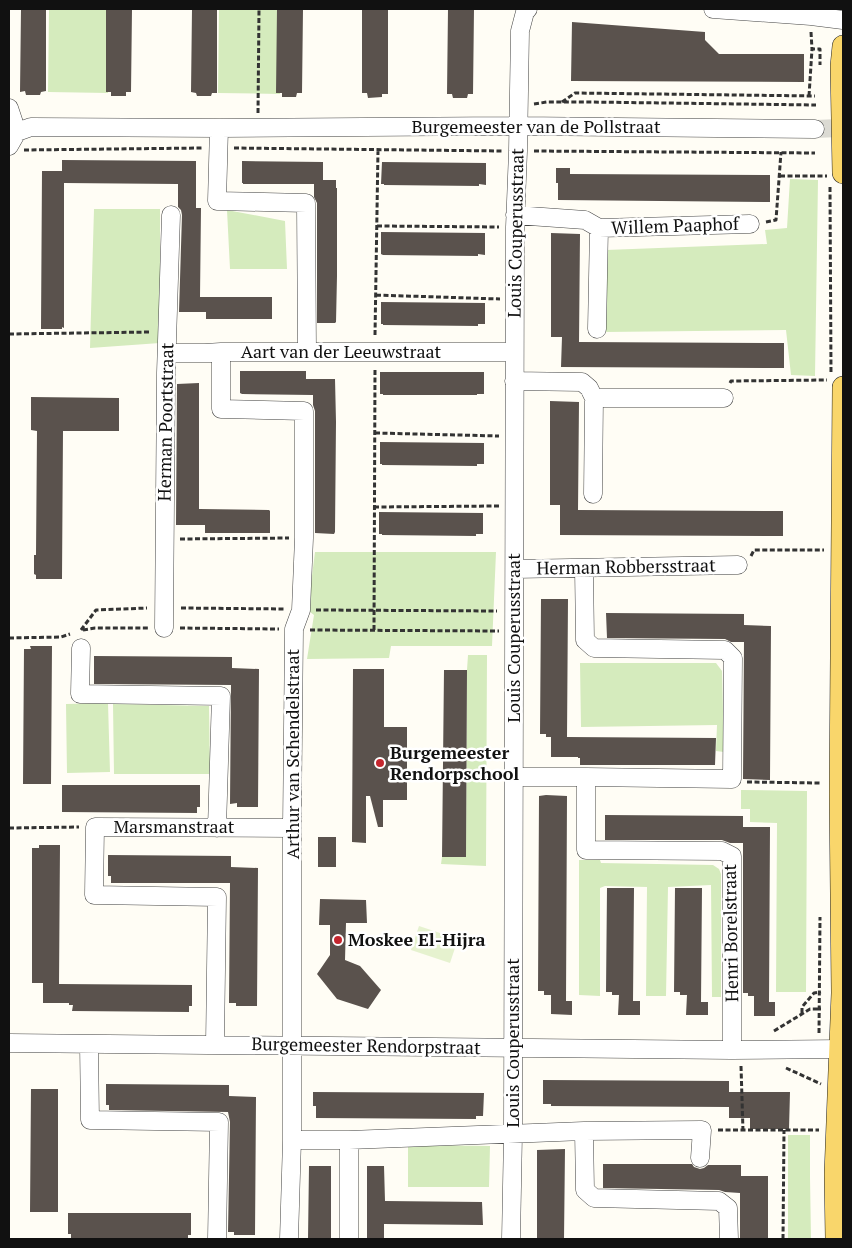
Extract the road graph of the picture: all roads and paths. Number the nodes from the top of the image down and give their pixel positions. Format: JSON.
{"nodes":[{"id":1,"x":259,"y":9,"type":"edge"},
{"id":2,"x":528,"y":9,"type":"edge"},
{"id":3,"x":714,"y":9,"type":"edge"},
{"id":4,"x":811,"y":16,"type":"junction"},
{"id":5,"x":843,"y":20,"type":"edge"},
{"id":6,"x":812,"y":49,"type":"junction"},
{"id":7,"x":842,"y":56,"type":"edge"},
{"id":8,"x":810,"y":96,"type":"junction"},
{"id":9,"x":816,"y":96,"type":"dead end"},
{"id":10,"x":561,"y":102,"type":"dead end"},
{"id":11,"x":9,"y":108,"type":"edge"},
{"id":12,"x":519,"y":126,"type":"junction"},
{"id":13,"x":219,"y":128,"type":"junction"},
{"id":14,"x":257,"y":128,"type":"junction"},
{"id":15,"x":815,"y":128,"type":"tunnel mouth"},
{"id":16,"x":14,"y":143,"type":"edge"},
{"id":17,"x":219,"y":148,"type":"junction"},
{"id":18,"x":257,"y":148,"type":"junction"},
{"id":19,"x":378,"y":150,"type":"junction"},
{"id":20,"x":518,"y":151,"type":"junction"},
{"id":21,"x":781,"y":152,"type":"junction"},
{"id":22,"x":815,"y":153,"type":"dead end"},
{"id":23,"x":836,"y":175,"type":"edge"},
{"id":24,"x":780,"y":176,"type":"junction"},
{"id":25,"x":170,"y":216,"type":"dead end"},
{"id":26,"x":515,"y":221,"type":"junction"},
{"id":27,"x":750,"y":224,"type":"joint"},
{"id":28,"x":377,"y":226,"type":"junction"},
{"id":29,"x":599,"y":228,"type":"junction"},
{"id":30,"x":376,"y":295,"type":"junction"},
{"id":31,"x":514,"y":299,"type":"junction"},
{"id":32,"x":597,"y":330,"type":"dead end"},
{"id":33,"x":167,"y":332,"type":"junction"},
{"id":34,"x":9,"y":334,"type":"edge"},
{"id":35,"x":221,"y":352,"type":"junction"},
{"id":36,"x":307,"y":352,"type":"junction"},
{"id":37,"x":374,"y":352,"type":"junction"},
{"id":38,"x":514,"y":352,"type":"junction"},
{"id":39,"x":167,"y":353,"type":"junction"},
{"id":40,"x":514,"y":381,"type":"junction"},
{"id":41,"x":837,"y":384,"type":"edge"},
{"id":42,"x":594,"y":398,"type":"junction"},
{"id":43,"x":724,"y":398,"type":"joint"},
{"id":44,"x":374,"y":433,"type":"junction"},
{"id":45,"x":514,"y":436,"type":"junction"},
{"id":46,"x":593,"y":494,"type":"dead end"},
{"id":47,"x":514,"y":506,"type":"junction"},
{"id":48,"x":374,"y":507,"type":"junction"},
{"id":49,"x":304,"y":538,"type":"junction"},
{"id":50,"x":165,"y":539,"type":"junction"},
{"id":51,"x":829,"y":550,"type":"dead end"},
{"id":52,"x":738,"y":565,"type":"joint"},
{"id":53,"x":584,"y":568,"type":"junction"},
{"id":54,"x":514,"y":569,"type":"junction"},
{"id":55,"x":164,"y":628,"type":"dead end"},
{"id":56,"x":374,"y":630,"type":"dead end"},
{"id":57,"x":61,"y":637,"type":"dead end"},
{"id":58,"x":9,"y":638,"type":"edge"},
{"id":59,"x":81,"y":648,"type":"dead end"},
{"id":60,"x":586,"y":777,"type":"junction"},
{"id":61,"x":514,"y":778,"type":"junction"},
{"id":62,"x":732,"y":779,"type":"junction"},
{"id":63,"x":824,"y":783,"type":"dead end"},
{"id":64,"x":95,"y":827,"type":"junction"},
{"id":65,"x":9,"y":828,"type":"edge"},
{"id":66,"x":217,"y":828,"type":"junction"},
{"id":67,"x":292,"y":828,"type":"junction"},
{"id":68,"x":819,"y":992,"type":"dead end"},
{"id":69,"x":819,"y":1009,"type":"dead end"},
{"id":70,"x":802,"y":1013,"type":"junction"},
{"id":71,"x":9,"y":1043,"type":"edge"},
{"id":72,"x":89,"y":1044,"type":"junction"},
{"id":73,"x":215,"y":1044,"type":"junction"},
{"id":74,"x":292,"y":1046,"type":"junction"},
{"id":75,"x":513,"y":1047,"type":"junction"},
{"id":76,"x":842,"y":1049,"type":"edge"},
{"id":77,"x":740,"y":1050,"type":"junction"},
{"id":78,"x":781,"y":1066,"type":"dead end"},
{"id":79,"x":839,"y":1085,"type":"junction"},
{"id":80,"x":702,"y":1130,"type":"junction"},
{"id":81,"x":743,"y":1130,"type":"junction"},
{"id":82,"x":784,"y":1130,"type":"junction"},
{"id":83,"x":819,"y":1130,"type":"dead end"},
{"id":84,"x":584,"y":1131,"type":"junction"},
{"id":85,"x":513,"y":1134,"type":"junction"},
{"id":86,"x":292,"y":1140,"type":"junction"},
{"id":87,"x":349,"y":1140,"type":"junction"},
{"id":88,"x":700,"y":1158,"type":"dead end"},
{"id":89,"x":217,"y":1239,"type":"edge"},
{"id":90,"x":289,"y":1239,"type":"edge"},
{"id":91,"x":349,"y":1239,"type":"edge"},
{"id":92,"x":511,"y":1239,"type":"edge"},
{"id":93,"x":728,"y":1239,"type":"edge"},
{"id":94,"x":783,"y":1239,"type":"edge"},
{"id":95,"x":836,"y":1239,"type":"edge"}],
"edges":[{"from":1,"to":14,"type":"path"},
{"from":2,"to":12,"type":"street","name":"Louis Couperusstraat"},
{"from":3,"to":4,"type":"street"},
{"from":4,"to":5,"type":"street"},
{"from":4,"to":6,"type":"path"},
{"from":6,"to":7,"type":"path"},
{"from":6,"to":8,"type":"path"},
{"from":7,"to":23,"type":"main road"},
{"from":8,"to":9,"type":"path"},
{"from":8,"to":10,"type":"path"},
{"from":11,"to":16,"type":"street"},
{"from":12,"to":14,"type":"street","name":"Burgemeester van de Pollstraat"},
{"from":12,"to":15,"type":"street","name":"Burgemeester van de Pollstraat"},
{"from":12,"to":20,"type":"street","name":"Louis Couperusstraat"},
{"from":13,"to":14,"type":"street","name":"Burgemeester van de Pollstraat"},
{"from":13,"to":16,"type":"street","name":"Burgemeester van de Pollstraat"},
{"from":13,"to":17,"type":"street"},
{"from":14,"to":18,"type":"path"},
{"from":16,"to":17,"type":"path"},
{"from":17,"to":18,"type":"path"},
{"from":17,"to":36,"type":"street"},
{"from":18,"to":19,"type":"path"},
{"from":19,"to":20,"type":"path"},
{"from":19,"to":28,"type":"path"},
{"from":20,"to":21,"type":"path"},
{"from":20,"to":26,"type":"street","name":"Louis Couperusstraat"},
{"from":21,"to":22,"type":"path"},
{"from":21,"to":24,"type":"path"},
{"from":23,"to":24,"type":"path"},
{"from":24,"to":27,"type":"path"},
{"from":25,"to":33,"type":"street","name":"Herman Poortstraat"},
{"from":26,"to":28,"type":"path"},
{"from":26,"to":29,"type":"street","name":"Willem Paaphof"},
{"from":26,"to":31,"type":"street","name":"Louis Couperusstraat"},
{"from":27,"to":29,"type":"street","name":"Willem Paaphof"},
{"from":28,"to":30,"type":"path"},
{"from":29,"to":32,"type":"street","name":"Willem Paaphof"},
{"from":30,"to":31,"type":"path"},
{"from":30,"to":37,"type":"path"},
{"from":31,"to":38,"type":"street","name":"Louis Couperusstraat"},
{"from":33,"to":34,"type":"path"},
{"from":33,"to":39,"type":"street","name":"Herman Poortstraat"},
{"from":35,"to":36,"type":"street","name":"Aart van der Leeuwstraat"},
{"from":35,"to":39,"type":"street","name":"Aart van der Leeuwstraat"},
{"from":35,"to":49,"type":"street","name":"Arthur van Schendelstraat"},
{"from":36,"to":37,"type":"street","name":"Aart van der Leeuwstraat"},
{"from":37,"to":38,"type":"street","name":"Aart van der Leeuwstraat"},
{"from":37,"to":44,"type":"path"},
{"from":38,"to":40,"type":"street","name":"Louis Couperusstraat"},
{"from":39,"to":50,"type":"street","name":"Herman Poortstraat"},
{"from":40,"to":42,"type":"street"},
{"from":40,"to":45,"type":"street","name":"Louis Couperusstraat"},
{"from":41,"to":43,"type":"path"},
{"from":41,"to":76,"type":"main road"},
{"from":42,"to":43,"type":"street"},
{"from":42,"to":46,"type":"street"},
{"from":44,"to":45,"type":"path"},
{"from":44,"to":48,"type":"path"},
{"from":45,"to":47,"type":"street","name":"Louis Couperusstraat"},
{"from":47,"to":48,"type":"path"},
{"from":47,"to":54,"type":"street","name":"Louis Couperusstraat"},
{"from":48,"to":56,"type":"path"},
{"from":49,"to":50,"type":"path"},
{"from":49,"to":67,"type":"street","name":"Arthur van Schendelstraat"},
{"from":50,"to":55,"type":"street","name":"Herman Poortstraat"},
{"from":51,"to":52,"type":"path"},
{"from":52,"to":53,"type":"street","name":"Herman Robbersstraat"},
{"from":53,"to":54,"type":"street","name":"Herman Robbersstraat"},
{"from":53,"to":62,"type":"street"},
{"from":54,"to":61,"type":"street","name":"Louis Couperusstraat"},
{"from":57,"to":58,"type":"path"},
{"from":59,"to":66,"type":"street"},
{"from":60,"to":61,"type":"street"},
{"from":60,"to":62,"type":"street"},
{"from":60,"to":77,"type":"street","name":"Henri Borelstraat"},
{"from":61,"to":75,"type":"street","name":"Louis Couperusstraat"},
{"from":62,"to":63,"type":"path"},
{"from":64,"to":65,"type":"path"},
{"from":64,"to":66,"type":"street","name":"Marsmanstraat"},
{"from":64,"to":73,"type":"street","name":"Marsmanstraat"},
{"from":66,"to":67,"type":"street","name":"Marsmanstraat"},
{"from":67,"to":74,"type":"street","name":"Arthur van Schendelstraat"},
{"from":68,"to":70,"type":"path"},
{"from":69,"to":70,"type":"path"},
{"from":70,"to":77,"type":"path"},
{"from":71,"to":72,"type":"street","name":"Burgemeester Rendorpstraat"},
{"from":72,"to":73,"type":"street","name":"Burgemeester Rendorpstraat"},
{"from":72,"to":89,"type":"street"},
{"from":73,"to":74,"type":"street","name":"Burgemeester Rendorpstraat"},
{"from":74,"to":75,"type":"street","name":"Burgemeester Rendorpstraat"},
{"from":74,"to":86,"type":"street","name":"Arthur van Schendelstraat"},
{"from":75,"to":77,"type":"street","name":"Burgemeester Rendorpstraat"},
{"from":75,"to":85,"type":"street","name":"Louis Couperusstraat"},
{"from":76,"to":77,"type":"street","name":"Burgemeester Rendorpstraat"},
{"from":76,"to":79,"type":"main road"},
{"from":77,"to":81,"type":"path"},
{"from":78,"to":79,"type":"path"},
{"from":79,"to":95,"type":"main road"},
{"from":80,"to":81,"type":"path"},
{"from":80,"to":84,"type":"street"},
{"from":80,"to":88,"type":"street"},
{"from":81,"to":82,"type":"path"},
{"from":82,"to":83,"type":"path"},
{"from":82,"to":94,"type":"path"},
{"from":84,"to":85,"type":"street"},
{"from":84,"to":93,"type":"street"},
{"from":85,"to":87,"type":"street"},
{"from":85,"to":92,"type":"street","name":"Louis Couperusstraat"},
{"from":86,"to":87,"type":"street"},
{"from":86,"to":90,"type":"street","name":"Arthur van Schendelstraat"},
{"from":87,"to":91,"type":"street"}]}
